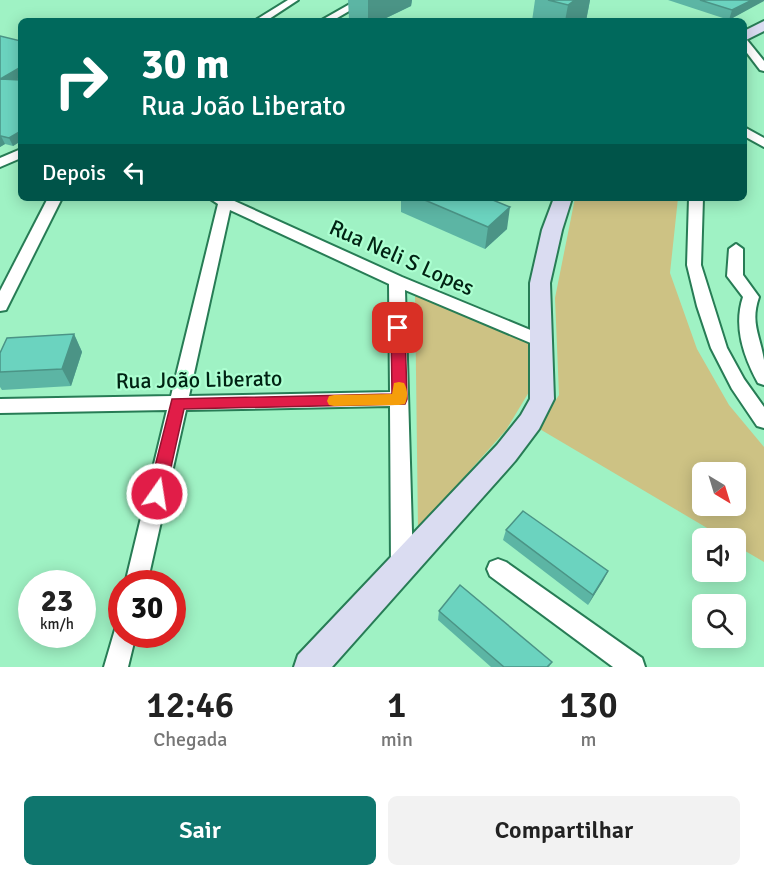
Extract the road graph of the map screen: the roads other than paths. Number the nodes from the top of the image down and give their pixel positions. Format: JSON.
{"nodes":[{"id":1,"x":294,"y":0,"type":"edge"},
{"id":2,"x":339,"y":0,"type":"edge"},
{"id":3,"x":359,"y":2,"type":"edge"},
{"id":4,"x":764,"y":13,"type":"edge"},
{"id":5,"x":343,"y":16,"type":"edge"},
{"id":6,"x":264,"y":18,"type":"edge"},
{"id":7,"x":747,"y":22,"type":"edge"},
{"id":8,"x":764,"y":25,"type":"edge"},
{"id":9,"x":747,"y":35,"type":"edge"},
{"id":10,"x":747,"y":46,"type":"edge"},
{"id":11,"x":764,"y":68,"type":"edge"},
{"id":12,"x":747,"y":133,"type":"edge"},
{"id":13,"x":764,"y":143,"type":"edge"},
{"id":14,"x":18,"y":155,"type":"edge"},
{"id":15,"x":0,"y":163,"type":"edge"},
{"id":16,"x":53,"y":201,"type":"edge"},
{"id":17,"x":220,"y":201,"type":"edge"},
{"id":18,"x":222,"y":201,"type":"edge"},
{"id":19,"x":562,"y":201,"type":"edge"},
{"id":20,"x":696,"y":201,"type":"edge"},
{"id":21,"x":736,"y":249,"type":"dead end"},
{"id":22,"x":397,"y":281,"type":"junction"},
{"id":23,"x":758,"y":298,"type":"edge"},
{"id":24,"x":0,"y":306,"type":"edge"},
{"id":25,"x":539,"y":340,"type":"junction"},
{"id":26,"x":764,"y":378,"type":"edge"},
{"id":27,"x":399,"y":399,"type":"junction"},
{"id":28,"x":178,"y":404,"type":"junction"},
{"id":29,"x":0,"y":406,"type":"edge"},
{"id":30,"x":764,"y":421,"type":"edge"},
{"id":31,"x":402,"y":566,"type":"junction"},
{"id":32,"x":498,"y":569,"type":"dead end"},
{"id":33,"x":139,"y":570,"type":"edge"},
{"id":34,"x":121,"y":648,"type":"edge"},
{"id":35,"x":116,"y":667,"type":"edge"},
{"id":36,"x":310,"y":667,"type":"edge"},
{"id":37,"x":633,"y":667,"type":"edge"}],
"edges":[{"from":1,"to":6,"type":"street"},
{"from":2,"to":3,"type":"street"},
{"from":3,"to":5,"type":"street"},
{"from":4,"to":7,"type":"main road"},
{"from":8,"to":9,"type":"main road"},
{"from":10,"to":11,"type":"street"},
{"from":12,"to":13,"type":"street"},
{"from":14,"to":15,"type":"street"},
{"from":16,"to":24,"type":"street"},
{"from":17,"to":28,"type":"street"},
{"from":18,"to":22,"type":"street","name":"Rua Neli S Lopes"},
{"from":19,"to":25,"type":"main road"},
{"from":20,"to":30,"type":"street"},
{"from":21,"to":23,"type":"street"},
{"from":22,"to":25,"type":"street","name":"Rua Neli S Lopes"},
{"from":22,"to":27,"type":"street"},
{"from":23,"to":26,"type":"street"},
{"from":25,"to":31,"type":"main road"},
{"from":27,"to":28,"type":"street","name":"Rua João Liberato"},
{"from":27,"to":31,"type":"street"},
{"from":28,"to":29,"type":"street","name":"Rua João Liberato"},
{"from":28,"to":33,"type":"street"},
{"from":31,"to":36,"type":"main road"},
{"from":32,"to":37,"type":"street"},
{"from":34,"to":35,"type":"street"}]}
